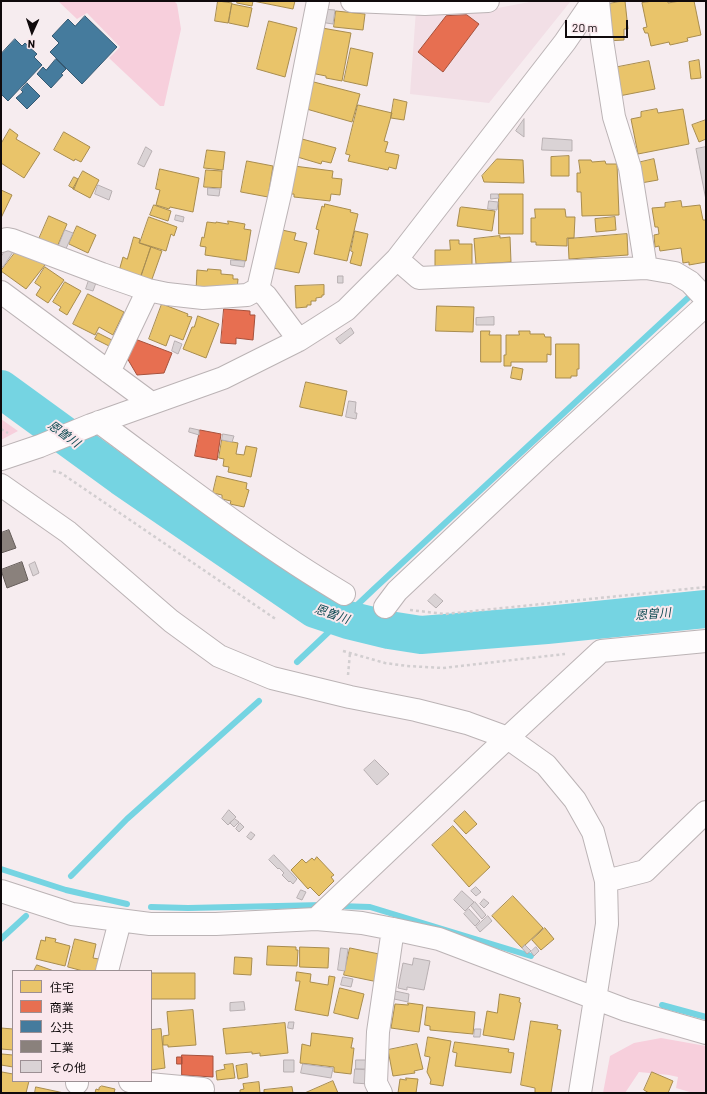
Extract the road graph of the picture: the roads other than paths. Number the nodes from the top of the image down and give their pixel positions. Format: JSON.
{"nodes":[{"id":1,"x":318,"y":1,"type":"edge"},
{"id":2,"x":352,"y":1,"type":"edge"},
{"id":3,"x":488,"y":1,"type":"edge"},
{"id":4,"x":593,"y":1,"type":"edge"},
{"id":5,"x":598,"y":1,"type":"edge"},
{"id":6,"x":1,"y":241,"type":"edge"},
{"id":7,"x":397,"y":259,"type":"junction"},
{"id":8,"x":646,"y":268,"type":"junction"},
{"id":9,"x":258,"y":289,"type":"junction"},
{"id":10,"x":148,"y":290,"type":"junction"},
{"id":11,"x":1,"y":292,"type":"edge"},
{"id":12,"x":701,"y":296,"type":"edge"},
{"id":13,"x":299,"y":340,"type":"junction"},
{"id":14,"x":109,"y":372,"type":"junction"},
{"id":15,"x":151,"y":403,"type":"junction"},
{"id":16,"x":95,"y":424,"type":"junction"},
{"id":17,"x":1,"y":459,"type":"edge"},
{"id":18,"x":1,"y":485,"type":"edge"},
{"id":19,"x":344,"y":594,"type":"dead end"},
{"id":20,"x":385,"y":607,"type":"road end"},
{"id":21,"x":706,"y":640,"type":"edge"},
{"id":22,"x":508,"y":738,"type":"junction"},
{"id":23,"x":706,"y":812,"type":"edge"},
{"id":24,"x":606,"y":881,"type":"junction"},
{"id":25,"x":1,"y":892,"type":"edge"},
{"id":26,"x":327,"y":909,"type":"junction"},
{"id":27,"x":120,"y":921,"type":"junction"},
{"id":28,"x":392,"y":929,"type":"junction"},
{"id":29,"x":107,"y":970,"type":"edge"},
{"id":30,"x":596,"y":999,"type":"junction"},
{"id":31,"x":706,"y":1032,"type":"edge"},
{"id":32,"x":134,"y":1082,"type":"edge"},
{"id":33,"x":203,"y":1089,"type":"dead end"},
{"id":34,"x":181,"y":1090,"type":"edge"},
{"id":35,"x":381,"y":1093,"type":"edge"},
{"id":36,"x":580,"y":1093,"type":"edge"}],
"edges":[{"from":1,"to":9,"type":"street"},
{"from":2,"to":3,"type":"street"},
{"from":4,"to":7,"type":"street"},
{"from":5,"to":8,"type":"street"},
{"from":6,"to":10,"type":"street"},
{"from":7,"to":8,"type":"street"},
{"from":7,"to":13,"type":"street"},
{"from":8,"to":12,"type":"street"},
{"from":9,"to":10,"type":"street"},
{"from":9,"to":13,"type":"street"},
{"from":10,"to":14,"type":"street"},
{"from":11,"to":14,"type":"street"},
{"from":12,"to":20,"type":"street"},
{"from":13,"to":15,"type":"street"},
{"from":14,"to":15,"type":"street"},
{"from":15,"to":16,"type":"street"},
{"from":16,"to":17,"type":"street"},
{"from":16,"to":19,"type":"street"},
{"from":18,"to":22,"type":"street"},
{"from":21,"to":22,"type":"street"},
{"from":22,"to":24,"type":"street"},
{"from":22,"to":26,"type":"street"},
{"from":23,"to":24,"type":"street"},
{"from":24,"to":30,"type":"street"},
{"from":25,"to":27,"type":"street"},
{"from":26,"to":27,"type":"street"},
{"from":26,"to":28,"type":"street"},
{"from":27,"to":29,"type":"street"},
{"from":28,"to":30,"type":"street"},
{"from":28,"to":35,"type":"street"},
{"from":30,"to":31,"type":"street"},
{"from":30,"to":36,"type":"street"},
{"from":32,"to":34,"type":"street"},
{"from":33,"to":34,"type":"street"}]}
